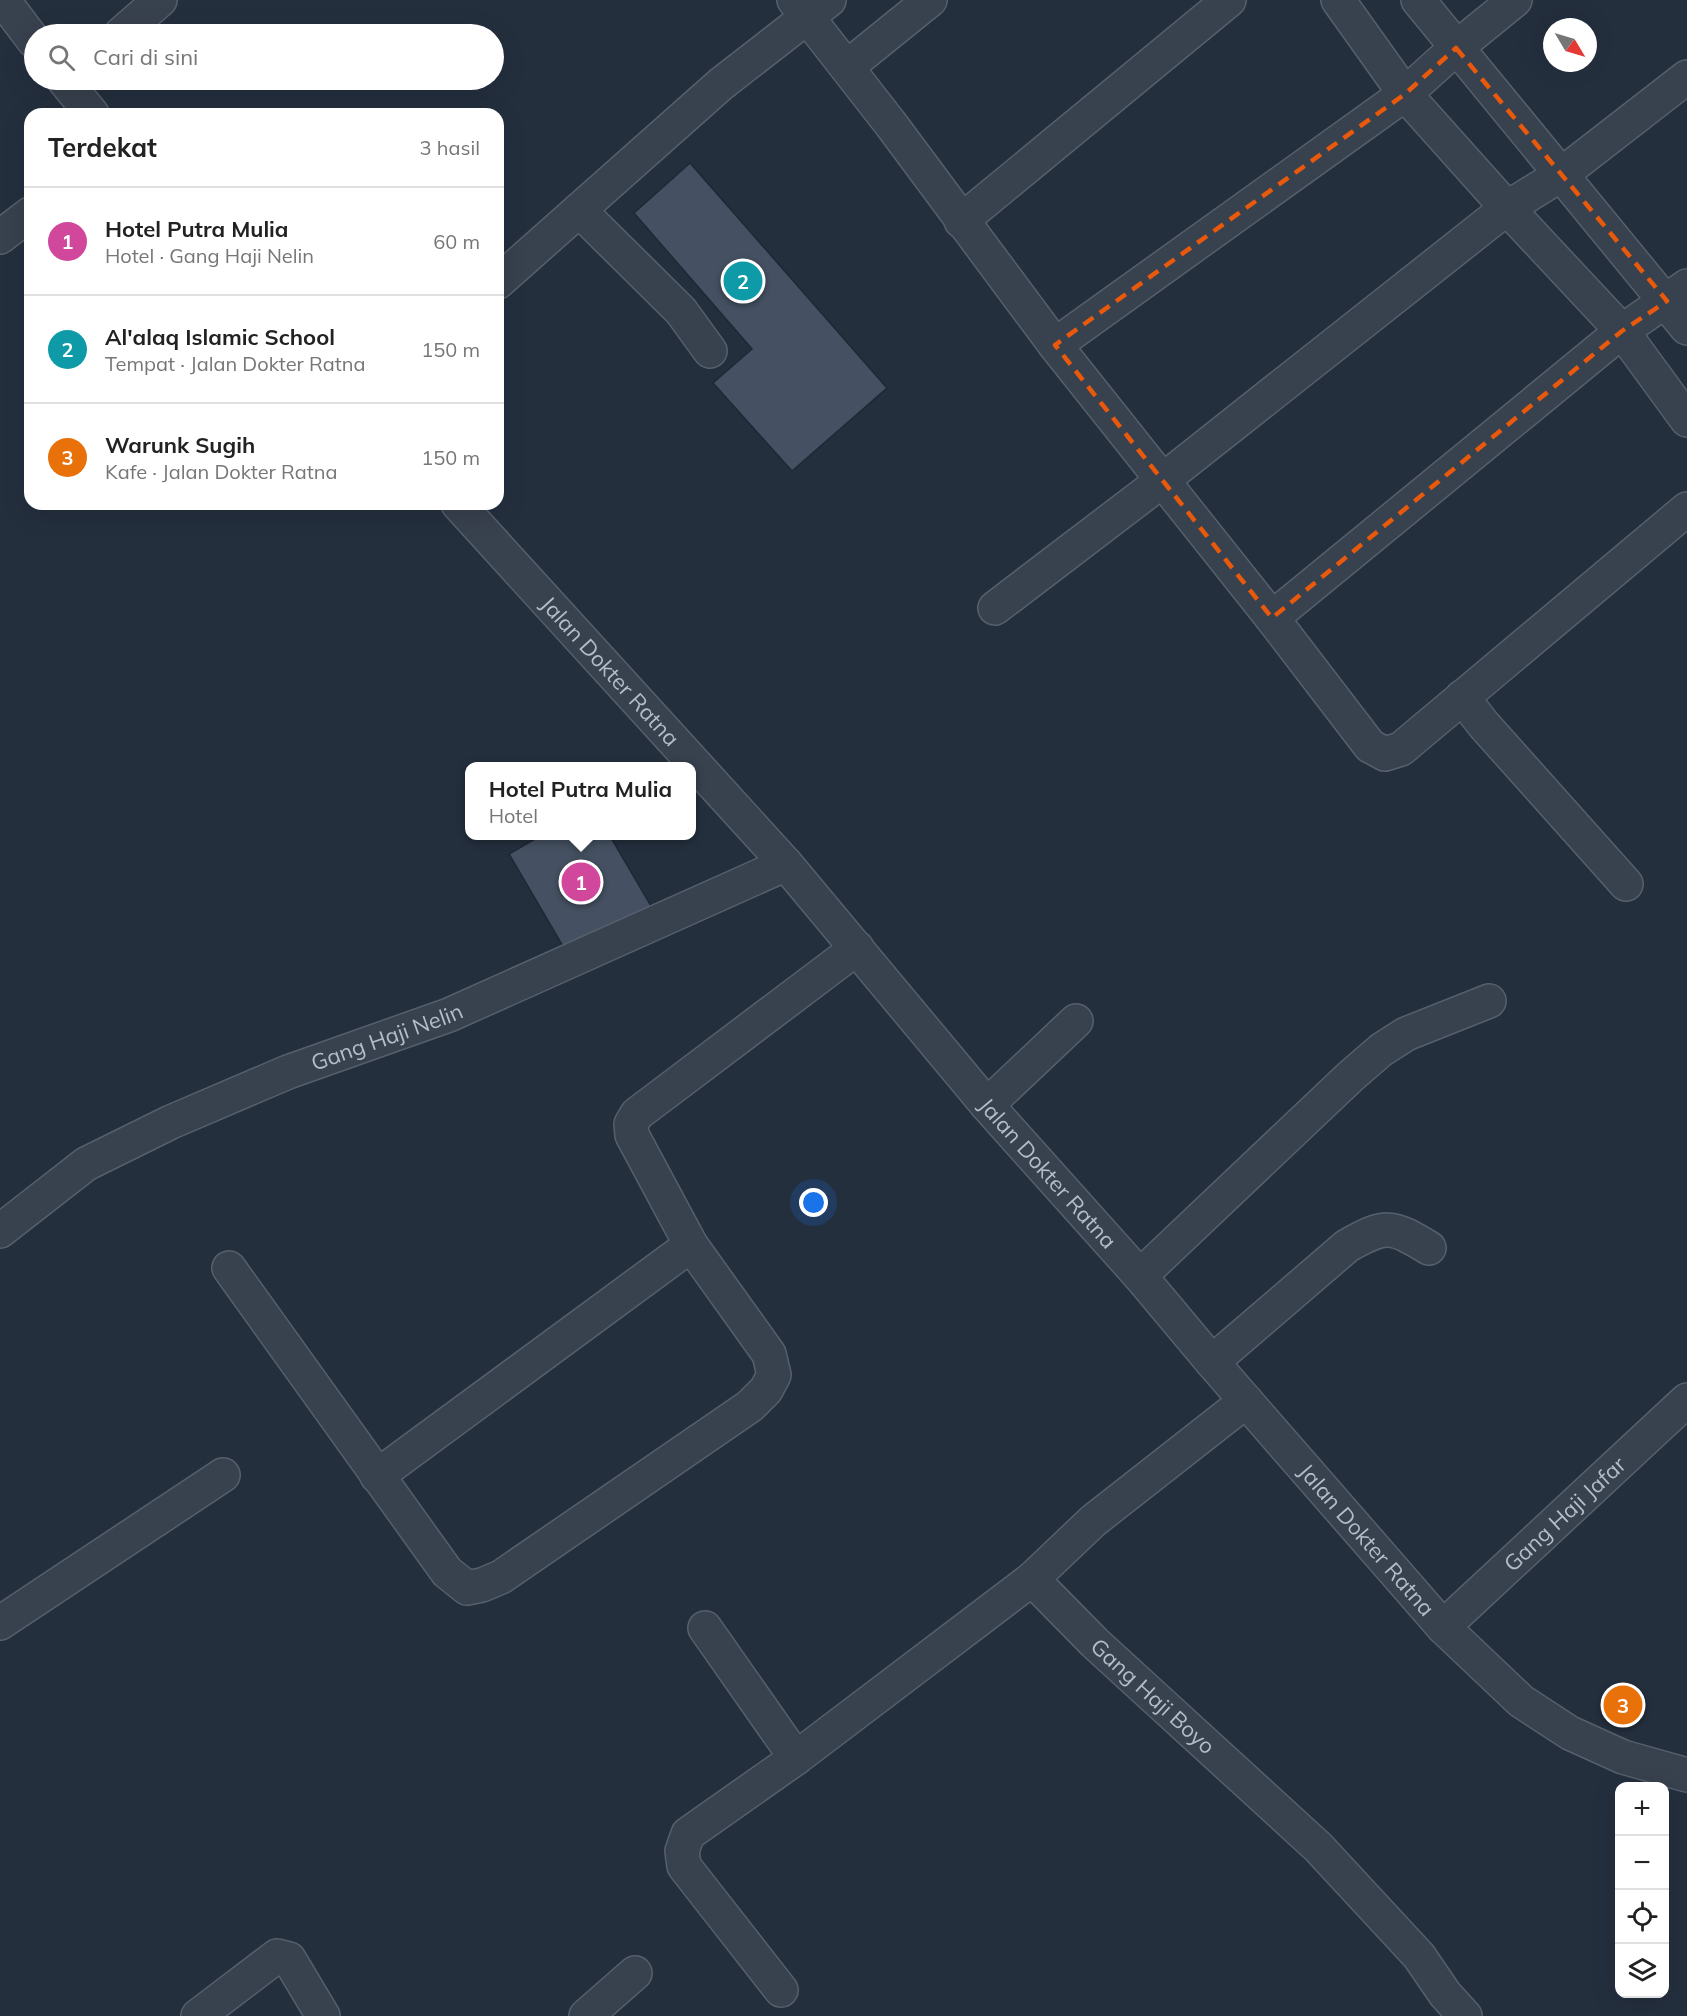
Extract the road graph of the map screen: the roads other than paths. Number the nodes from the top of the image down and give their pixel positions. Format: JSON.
{"nodes":[{"id":1,"x":3,"y":0,"type":"edge"},
{"id":2,"x":160,"y":0,"type":"edge"},
{"id":3,"x":930,"y":0,"type":"edge"},
{"id":4,"x":1228,"y":0,"type":"edge"},
{"id":5,"x":1338,"y":0,"type":"edge"},
{"id":6,"x":1418,"y":0,"type":"edge"},
{"id":7,"x":1515,"y":0,"type":"edge"},
{"id":8,"x":810,"y":6,"type":"edge"},
{"id":9,"x":132,"y":24,"type":"edge"},
{"id":10,"x":24,"y":28,"type":"edge"},
{"id":11,"x":1456,"y":48,"type":"junction"},
{"id":12,"x":847,"y":68,"type":"junction"},
{"id":13,"x":1687,"y":77,"type":"edge"},
{"id":14,"x":74,"y":90,"type":"edge"},
{"id":15,"x":1406,"y":94,"type":"junction"},
{"id":16,"x":87,"y":108,"type":"edge"},
{"id":17,"x":1562,"y":174,"type":"junction"},
{"id":18,"x":1507,"y":208,"type":"junction"},
{"id":19,"x":579,"y":210,"type":"junction"},
{"id":20,"x":24,"y":219,"type":"edge"},
{"id":21,"x":962,"y":221,"type":"junction"},
{"id":22,"x":0,"y":237,"type":"edge"},
{"id":23,"x":504,"y":277,"type":"edge"},
{"id":24,"x":1677,"y":294,"type":"edge"},
{"id":25,"x":1687,"y":328,"type":"edge"},
{"id":26,"x":1622,"y":331,"type":"junction"},
{"id":27,"x":1055,"y":345,"type":"junction"},
{"id":28,"x":710,"y":351,"type":"dead end"},
{"id":29,"x":1687,"y":420,"type":"edge"},
{"id":30,"x":1163,"y":480,"type":"junction"},
{"id":31,"x":1687,"y":509,"type":"edge"},
{"id":32,"x":463,"y":510,"type":"edge"},
{"id":33,"x":995,"y":608,"type":"dead end"},
{"id":34,"x":1272,"y":618,"type":"junction"},
{"id":35,"x":1462,"y":697,"type":"junction"},
{"id":36,"x":693,"y":762,"type":"edge"},
{"id":37,"x":696,"y":765,"type":"edge"},
{"id":38,"x":786,"y":864,"type":"junction"},
{"id":39,"x":1626,"y":884,"type":"dead end"},
{"id":40,"x":857,"y":948,"type":"junction"},
{"id":41,"x":1489,"y":1001,"type":"dead end"},
{"id":42,"x":1076,"y":1021,"type":"dead end"},
{"id":43,"x":987,"y":1105,"type":"junction"},
{"id":44,"x":0,"y":1231,"type":"edge"},
{"id":45,"x":691,"y":1245,"type":"junction"},
{"id":46,"x":1429,"y":1248,"type":"dead end"},
{"id":47,"x":229,"y":1268,"type":"dead end"},
{"id":48,"x":1140,"y":1276,"type":"junction"},
{"id":49,"x":1212,"y":1362,"type":"junction"},
{"id":50,"x":1687,"y":1400,"type":"edge"},
{"id":51,"x":1246,"y":1401,"type":"junction"},
{"id":52,"x":223,"y":1475,"type":"dead end"},
{"id":53,"x":377,"y":1476,"type":"junction"},
{"id":54,"x":1032,"y":1579,"type":"junction"},
{"id":55,"x":0,"y":1623,"type":"edge"},
{"id":56,"x":1443,"y":1627,"type":"junction"},
{"id":57,"x":705,"y":1628,"type":"dead end"},
{"id":58,"x":796,"y":1758,"type":"junction"},
{"id":59,"x":1687,"y":1775,"type":"edge"},
{"id":60,"x":635,"y":1973,"type":"dead end"},
{"id":61,"x":781,"y":1990,"type":"dead end"},
{"id":62,"x":198,"y":2016,"type":"edge"},
{"id":63,"x":323,"y":2016,"type":"edge"},
{"id":64,"x":586,"y":2016,"type":"edge"},
{"id":65,"x":1465,"y":2016,"type":"edge"}],
"edges":[{"from":1,"to":10,"type":"street"},
{"from":2,"to":9,"type":"street"},
{"from":3,"to":12,"type":"street"},
{"from":4,"to":21,"type":"street"},
{"from":5,"to":15,"type":"street"},
{"from":6,"to":11,"type":"street"},
{"from":7,"to":11,"type":"street"},
{"from":8,"to":12,"type":"street"},
{"from":8,"to":19,"type":"street"},
{"from":11,"to":15,"type":"street"},
{"from":11,"to":17,"type":"street"},
{"from":12,"to":21,"type":"street"},
{"from":13,"to":17,"type":"street"},
{"from":14,"to":16,"type":"street"},
{"from":15,"to":18,"type":"street"},
{"from":15,"to":27,"type":"street"},
{"from":17,"to":18,"type":"street"},
{"from":17,"to":24,"type":"street"},
{"from":18,"to":26,"type":"street"},
{"from":18,"to":30,"type":"street"},
{"from":19,"to":23,"type":"street"},
{"from":19,"to":28,"type":"street"},
{"from":20,"to":22,"type":"street"},
{"from":21,"to":27,"type":"street"},
{"from":24,"to":25,"type":"street"},
{"from":24,"to":26,"type":"street"},
{"from":26,"to":29,"type":"street"},
{"from":26,"to":34,"type":"street"},
{"from":27,"to":30,"type":"street"},
{"from":30,"to":33,"type":"street"},
{"from":30,"to":34,"type":"street"},
{"from":31,"to":35,"type":"street"},
{"from":32,"to":36,"type":"street","name":"Jalan Dokter Ratna"},
{"from":34,"to":35,"type":"street"},
{"from":35,"to":39,"type":"street"},
{"from":37,"to":38,"type":"street","name":"Jalan Dokter Ratna"},
{"from":38,"to":40,"type":"street","name":"Jalan Dokter Ratna"},
{"from":38,"to":44,"type":"street","name":"Gang Haji Nelin"},
{"from":40,"to":43,"type":"street","name":"Jalan Dokter Ratna"},
{"from":40,"to":45,"type":"street"},
{"from":41,"to":48,"type":"street"},
{"from":42,"to":43,"type":"street"},
{"from":43,"to":48,"type":"street","name":"Jalan Dokter Ratna"},
{"from":45,"to":53,"type":"street"},
{"from":45,"to":53,"type":"street"},
{"from":46,"to":49,"type":"street"},
{"from":47,"to":53,"type":"street"},
{"from":48,"to":49,"type":"street","name":"Jalan Dokter Ratna"},
{"from":49,"to":51,"type":"street","name":"Jalan Dokter Ratna"},
{"from":50,"to":56,"type":"street","name":"Gang Haji Jafar"},
{"from":51,"to":54,"type":"street"},
{"from":51,"to":56,"type":"street","name":"Jalan Dokter Ratna"},
{"from":52,"to":55,"type":"street"},
{"from":54,"to":58,"type":"street"},
{"from":54,"to":65,"type":"street","name":"Gang Haji Boyo"},
{"from":56,"to":59,"type":"street","name":"Jalan Dokter Ratna"},
{"from":57,"to":58,"type":"street"},
{"from":58,"to":61,"type":"street"},
{"from":60,"to":64,"type":"street"},
{"from":62,"to":63,"type":"street"}]}
